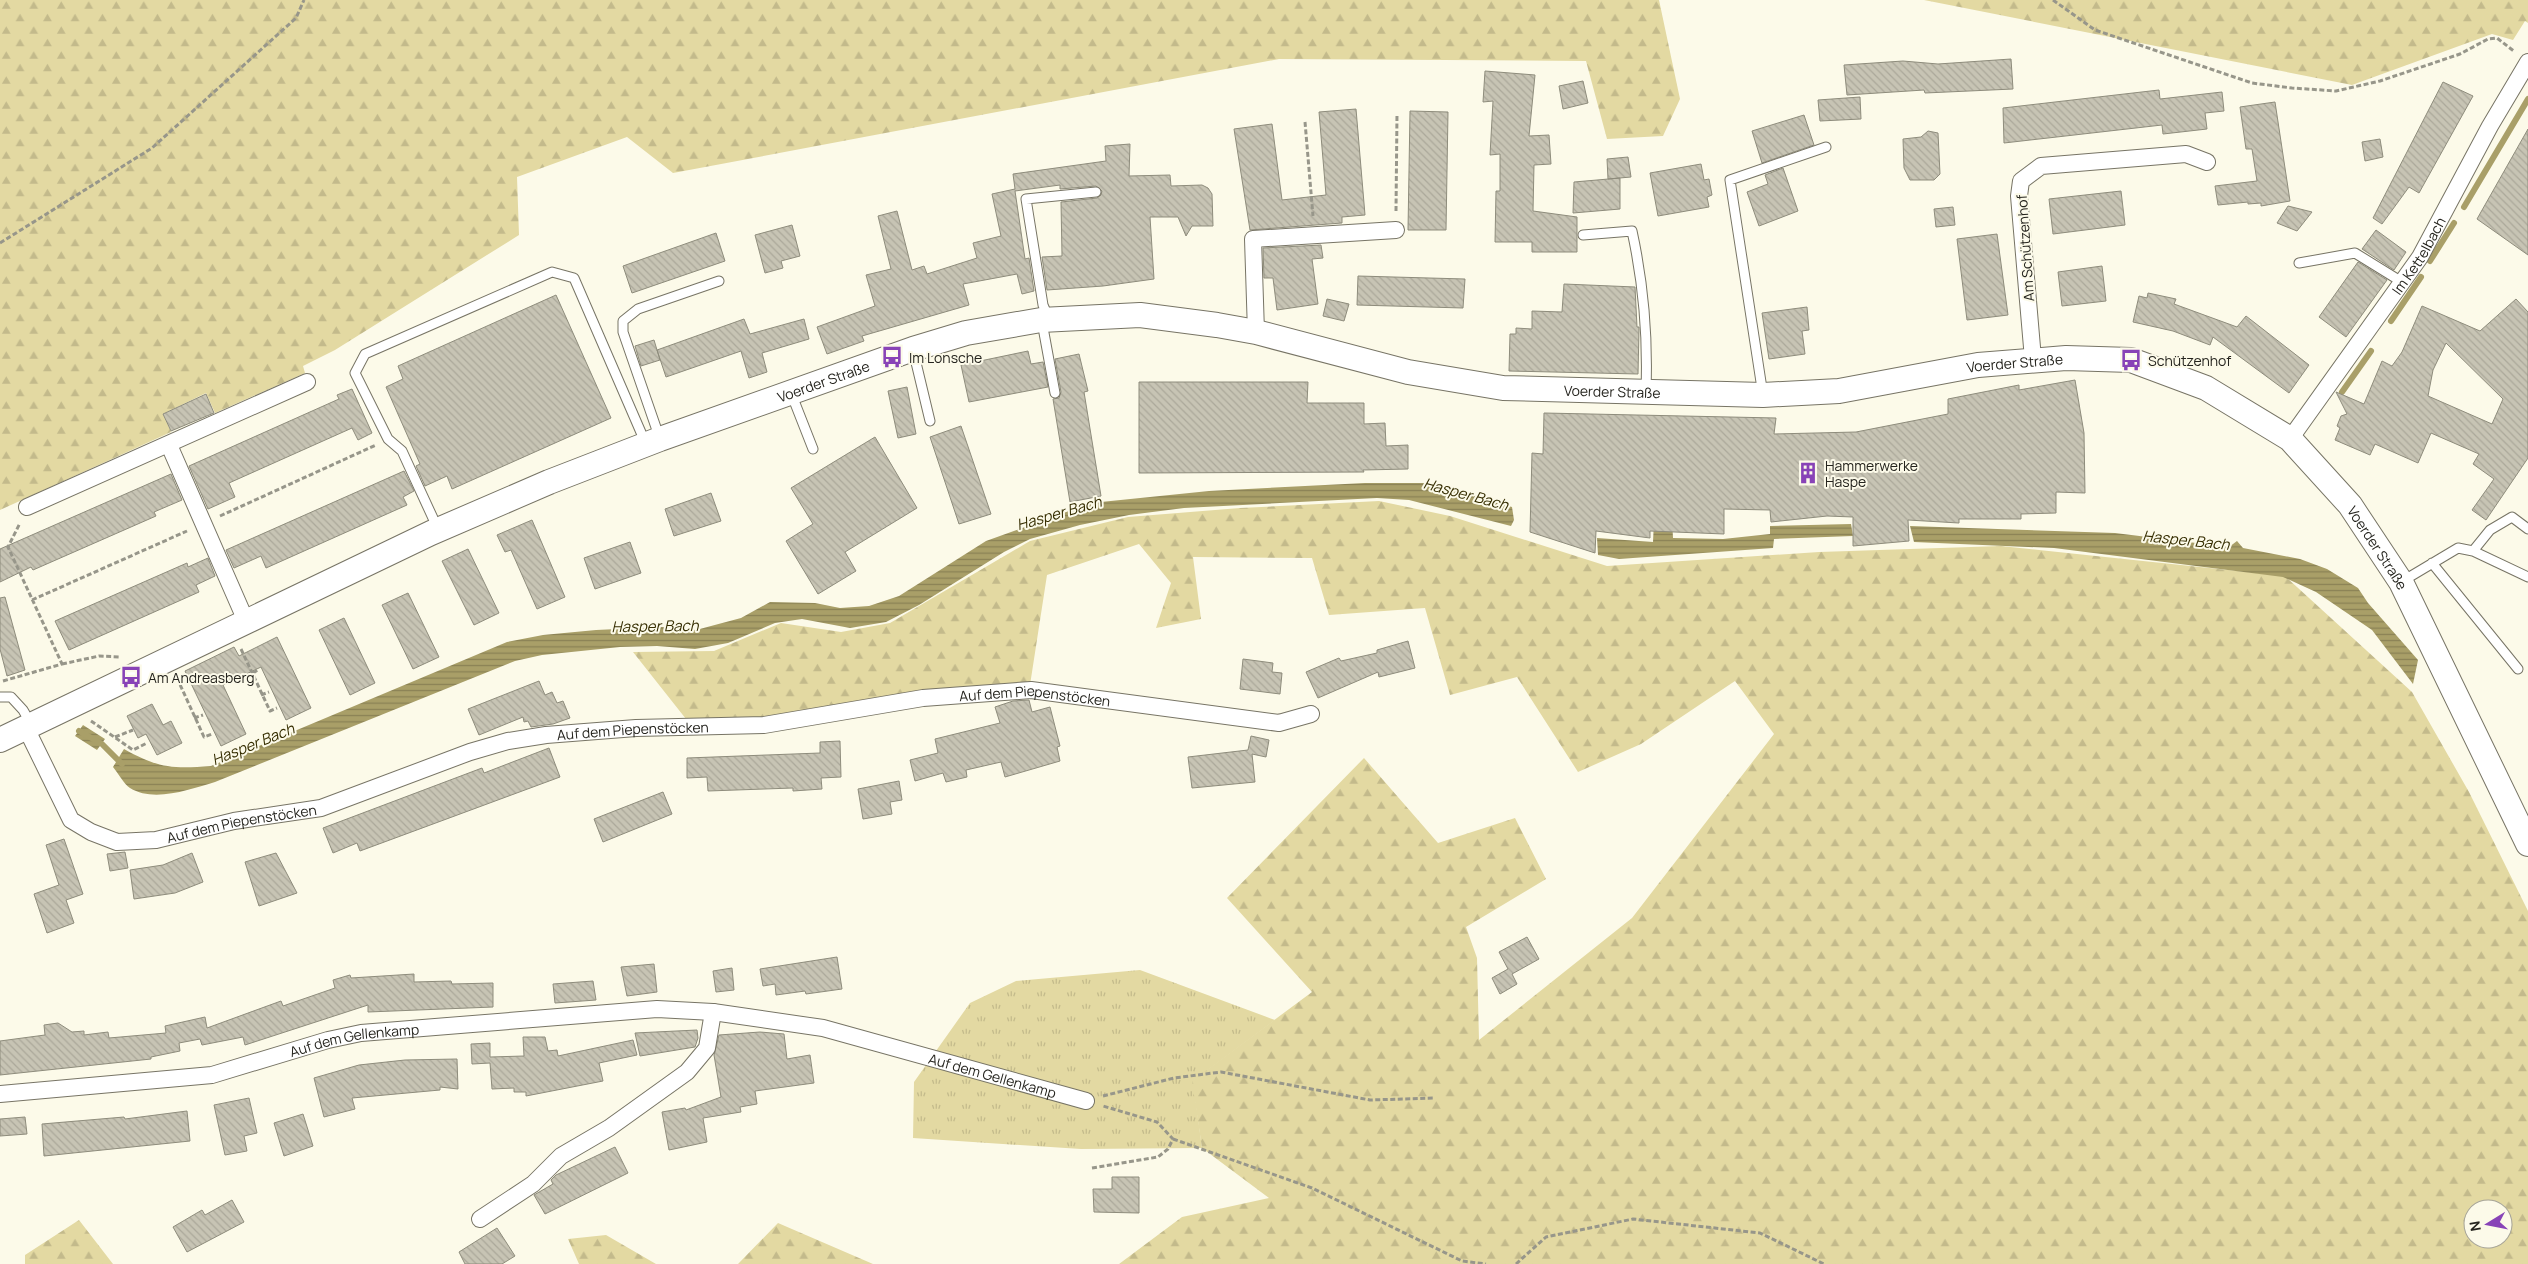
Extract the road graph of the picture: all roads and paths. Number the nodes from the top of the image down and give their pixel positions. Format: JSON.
{"nodes":[{"id":1,"x":304,"y":0,"type":"edge"},
{"id":2,"x":2053,"y":0,"type":"edge"},
{"id":3,"x":2528,"y":62,"type":"edge"},
{"id":4,"x":1397,"y":114,"type":"dead end"},
{"id":5,"x":1305,"y":122,"type":"dead end"},
{"id":6,"x":1826,"y":147,"type":"dead end"},
{"id":7,"x":2207,"y":162,"type":"dead end"},
{"id":8,"x":1096,"y":192,"type":"dead end"},
{"id":9,"x":1396,"y":230,"type":"joint"},
{"id":10,"x":1314,"y":233,"type":"junction"},
{"id":11,"x":1583,"y":235,"type":"dead end"},
{"id":12,"x":0,"y":243,"type":"edge"},
{"id":13,"x":2299,"y":263,"type":"dead end"},
{"id":14,"x":719,"y":281,"type":"dead end"},
{"id":15,"x":2402,"y":282,"type":"junction"},
{"id":16,"x":1045,"y":319,"type":"junction"},
{"id":17,"x":1256,"y":332,"type":"junction"},
{"id":18,"x":913,"y":349,"type":"junction"},
{"id":19,"x":2032,"y":359,"type":"junction"},
{"id":20,"x":307,"y":382,"type":"dead end"},
{"id":21,"x":791,"y":392,"type":"junction"},
{"id":22,"x":1055,"y":393,"type":"dead end"},
{"id":23,"x":1646,"y":393,"type":"junction"},
{"id":24,"x":1763,"y":395,"type":"junction"},
{"id":25,"x":930,"y":421,"type":"dead end"},
{"id":26,"x":2290,"y":439,"type":"junction"},
{"id":27,"x":653,"y":441,"type":"junction"},
{"id":28,"x":169,"y":445,"type":"junction"},
{"id":29,"x":813,"y":449,"type":"dead end"},
{"id":30,"x":27,"y":507,"type":"joint"},
{"id":31,"x":2528,"y":529,"type":"edge"},
{"id":32,"x":438,"y":530,"type":"junction"},
{"id":33,"x":2472,"y":551,"type":"junction"},
{"id":34,"x":2432,"y":563,"type":"junction"},
{"id":35,"x":2528,"y":577,"type":"edge"},
{"id":36,"x":2401,"y":582,"type":"junction"},
{"id":37,"x":239,"y":625,"type":"junction"},
{"id":38,"x":169,"y":659,"type":"junction"},
{"id":39,"x":62,"y":664,"type":"junction"},
{"id":40,"x":2518,"y":669,"type":"dead end"},
{"id":41,"x":259,"y":670,"type":"dead end"},
{"id":42,"x":253,"y":672,"type":"junction"},
{"id":43,"x":131,"y":677,"type":"junction"},
{"id":44,"x":0,"y":682,"type":"edge"},
{"id":45,"x":269,"y":692,"type":"dead end"},
{"id":46,"x":261,"y":695,"type":"junction"},
{"id":47,"x":0,"y":697,"type":"edge"},
{"id":48,"x":70,"y":707,"type":"junction"},
{"id":49,"x":277,"y":708,"type":"dead end"},
{"id":50,"x":1311,"y":714,"type":"dead end"},
{"id":51,"x":203,"y":715,"type":"dead end"},
{"id":52,"x":194,"y":718,"type":"junction"},
{"id":53,"x":29,"y":727,"type":"junction"},
{"id":54,"x":133,"y":730,"type":"dead end"},
{"id":55,"x":212,"y":734,"type":"dead end"},
{"id":56,"x":115,"y":737,"type":"junction"},
{"id":57,"x":0,"y":740,"type":"edge"},
{"id":58,"x":147,"y":743,"type":"dead end"},
{"id":59,"x":2528,"y":844,"type":"edge"},
{"id":60,"x":713,"y":1012,"type":"junction"},
{"id":61,"x":0,"y":1094,"type":"edge"},
{"id":62,"x":1435,"y":1098,"type":"dead end"},
{"id":63,"x":1086,"y":1101,"type":"junction"},
{"id":64,"x":1173,"y":1139,"type":"junction"},
{"id":65,"x":1092,"y":1168,"type":"dead end"},
{"id":66,"x":480,"y":1219,"type":"dead end"},
{"id":67,"x":1486,"y":1264,"type":"edge"},
{"id":68,"x":1516,"y":1264,"type":"edge"},
{"id":69,"x":1824,"y":1264,"type":"edge"}],
"edges":[{"from":1,"to":12,"type":"path"},
{"from":2,"to":3,"type":"path"},
{"from":3,"to":15,"type":"street","name":"Im Kettelbach"},
{"from":4,"to":9,"type":"path"},
{"from":5,"to":10,"type":"path"},
{"from":6,"to":24,"type":"lane"},
{"from":7,"to":19,"type":"street","name":"Am Schützenhof"},
{"from":8,"to":16,"type":"lane"},
{"from":9,"to":10,"type":"street"},
{"from":10,"to":17,"type":"street"},
{"from":11,"to":23,"type":"lane"},
{"from":13,"to":15,"type":"lane"},
{"from":14,"to":27,"type":"lane"},
{"from":15,"to":26,"type":"street","name":"Im Kettelbach"},
{"from":16,"to":17,"type":"main road","name":"Voerder Straße"},
{"from":16,"to":18,"type":"main road","name":"Voerder Straße"},
{"from":16,"to":22,"type":"lane"},
{"from":17,"to":23,"type":"main road","name":"Voerder Straße"},
{"from":18,"to":21,"type":"main road","name":"Voerder Straße"},
{"from":18,"to":25,"type":"lane"},
{"from":19,"to":24,"type":"main road","name":"Voerder Straße"},
{"from":19,"to":26,"type":"main road","name":"Voerder Straße"},
{"from":20,"to":28,"type":"street"},
{"from":21,"to":27,"type":"main road","name":"Voerder Straße"},
{"from":21,"to":29,"type":"lane"},
{"from":23,"to":24,"type":"main road","name":"Voerder Straße"},
{"from":26,"to":36,"type":"main road","name":"Voerder Straße"},
{"from":27,"to":32,"type":"main road","name":"Voerder Straße"},
{"from":27,"to":32,"type":"lane"},
{"from":28,"to":30,"type":"street"},
{"from":28,"to":37,"type":"street"},
{"from":30,"to":39,"type":"path"},
{"from":31,"to":33,"type":"lane"},
{"from":32,"to":37,"type":"main road"},
{"from":33,"to":34,"type":"lane"},
{"from":33,"to":35,"type":"lane"},
{"from":34,"to":36,"type":"lane"},
{"from":34,"to":40,"type":"lane"},
{"from":36,"to":59,"type":"main road","name":"Voerder Straße"},
{"from":37,"to":38,"type":"main road"},
{"from":37,"to":42,"type":"path"},
{"from":38,"to":43,"type":"main road"},
{"from":38,"to":52,"type":"path"},
{"from":39,"to":43,"type":"path"},
{"from":39,"to":44,"type":"path"},
{"from":41,"to":42,"type":"path"},
{"from":42,"to":46,"type":"path"},
{"from":43,"to":48,"type":"main road"},
{"from":45,"to":46,"type":"path"},
{"from":46,"to":49,"type":"path"},
{"from":47,"to":53,"type":"lane"},
{"from":48,"to":53,"type":"main road"},
{"from":48,"to":56,"type":"path"},
{"from":50,"to":53,"type":"street","name":"Auf dem Piepenstöcken"},
{"from":51,"to":52,"type":"path"},
{"from":52,"to":55,"type":"path"},
{"from":53,"to":57,"type":"main road"},
{"from":54,"to":56,"type":"path"},
{"from":56,"to":58,"type":"path"},
{"from":60,"to":61,"type":"street","name":"Auf dem Gellenkamp"},
{"from":60,"to":63,"type":"street","name":"Auf dem Gellenkamp"},
{"from":60,"to":66,"type":"street"},
{"from":62,"to":63,"type":"path"},
{"from":63,"to":64,"type":"path"},
{"from":64,"to":65,"type":"path"},
{"from":64,"to":67,"type":"path"},
{"from":68,"to":69,"type":"path"}]}
